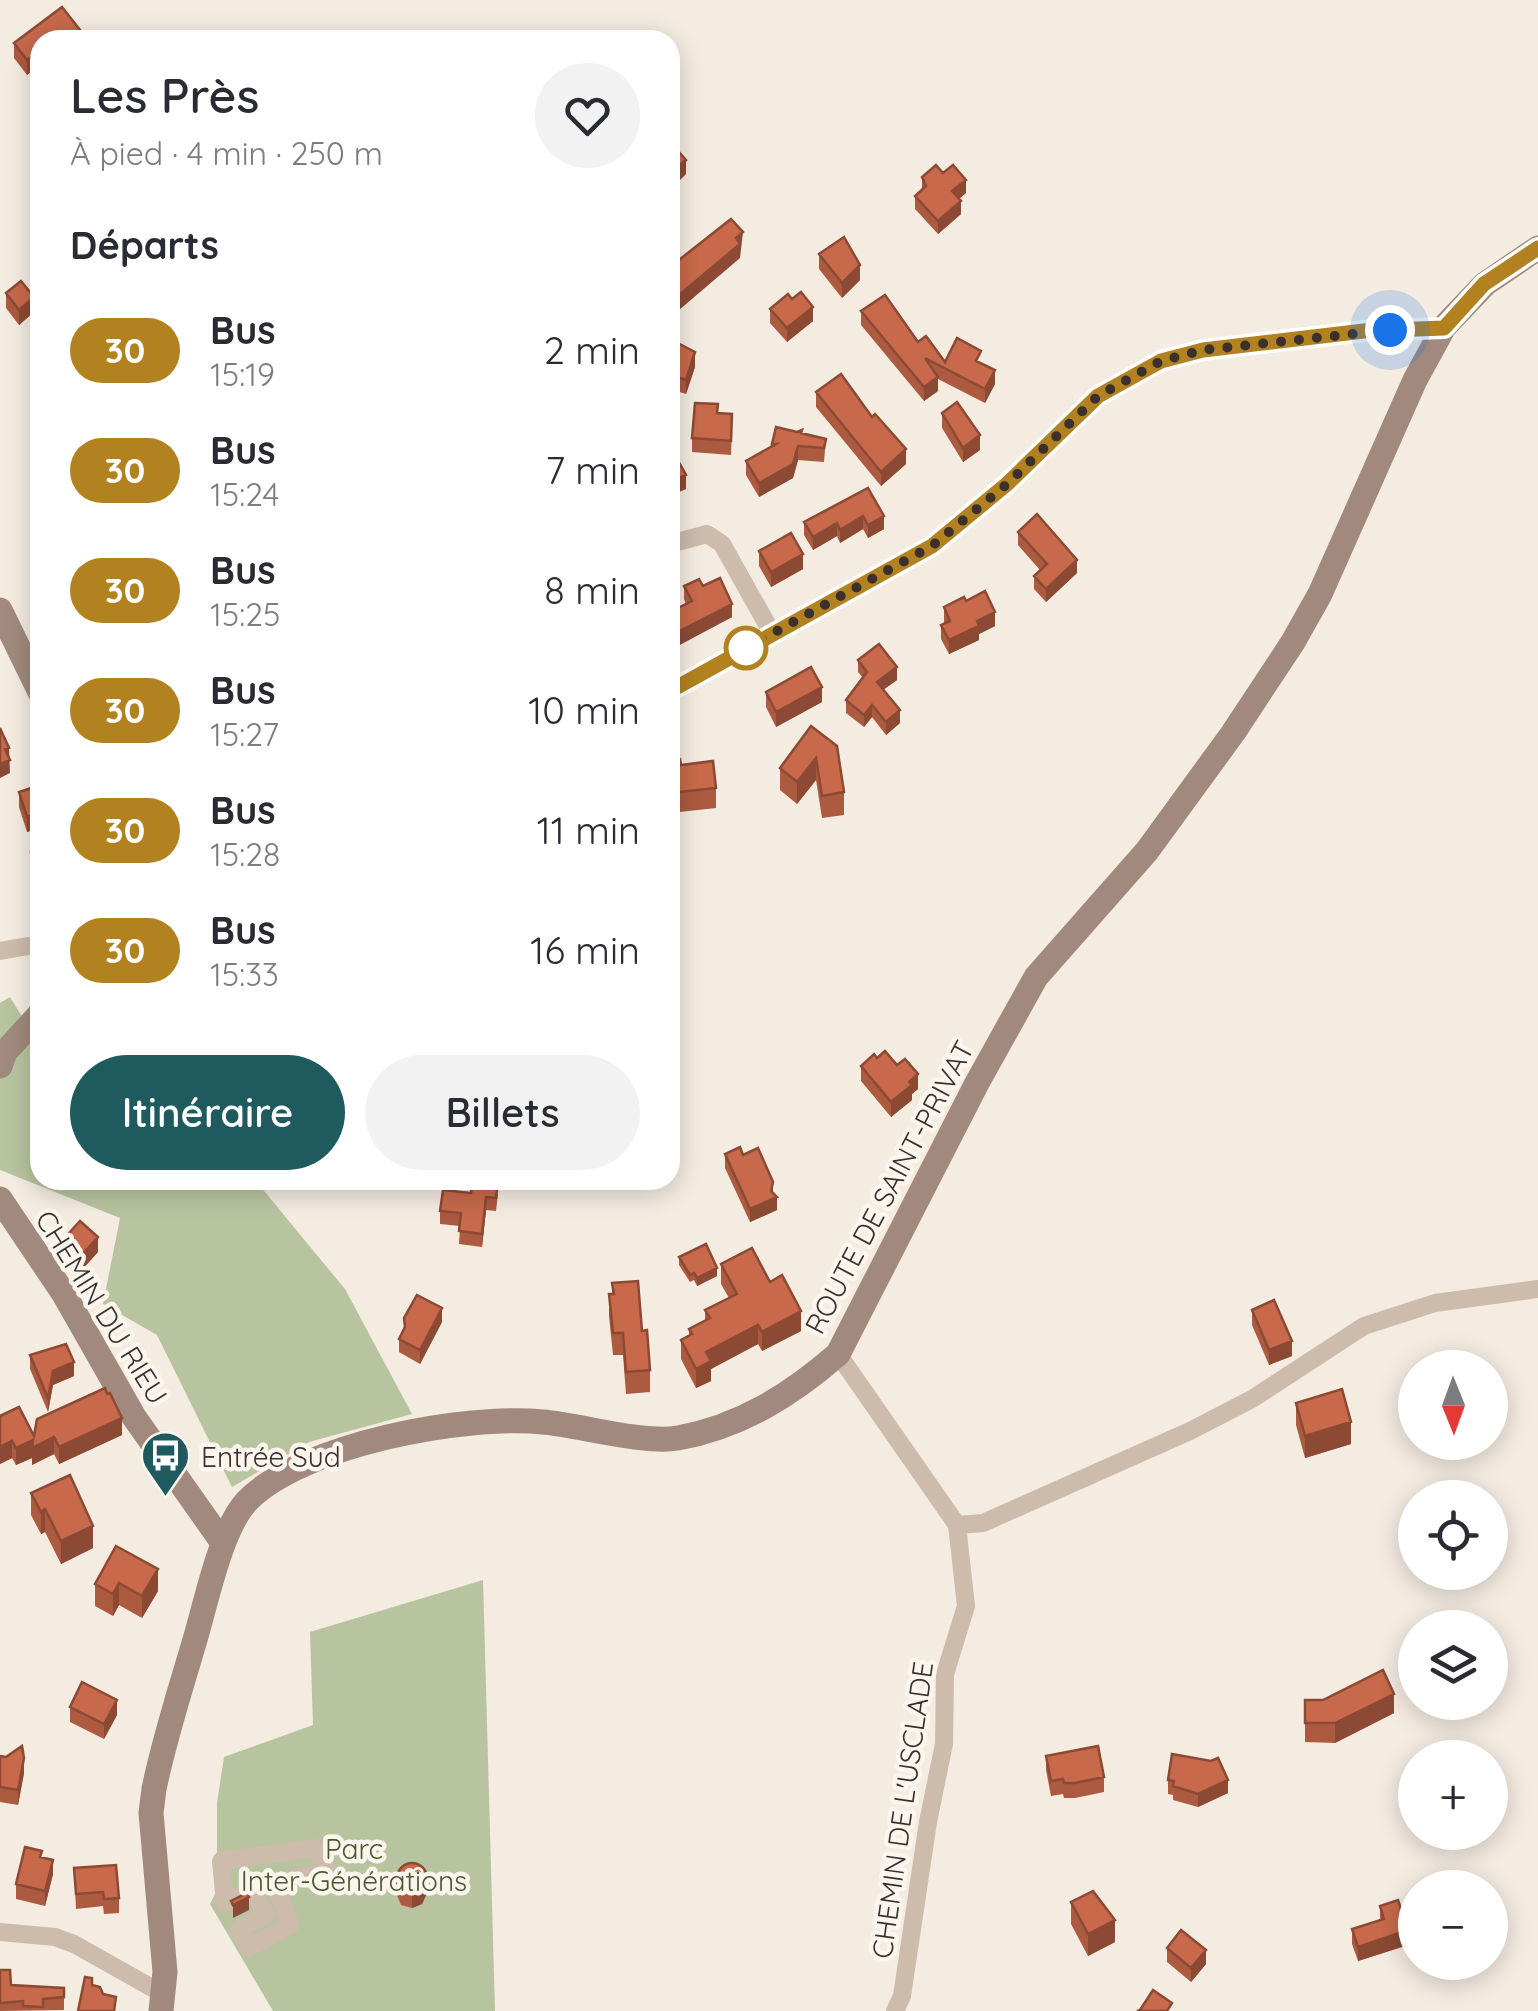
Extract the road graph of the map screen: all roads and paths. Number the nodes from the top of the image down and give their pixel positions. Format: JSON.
{"nodes":[{"id":1,"x":1538,"y":248,"type":"edge"},
{"id":2,"x":1444,"y":328,"type":"junction"},
{"id":3,"x":680,"y":541,"type":"edge"},
{"id":4,"x":0,"y":610,"type":"edge"},
{"id":5,"x":772,"y":633,"type":"junction"},
{"id":6,"x":30,"y":672,"type":"edge"},
{"id":7,"x":680,"y":685,"type":"edge"},
{"id":8,"x":30,"y":946,"type":"edge"},
{"id":9,"x":0,"y":951,"type":"edge"},
{"id":10,"x":30,"y":1025,"type":"edge"},
{"id":11,"x":0,"y":1066,"type":"edge"},
{"id":12,"x":0,"y":1199,"type":"edge"},
{"id":13,"x":1538,"y":1289,"type":"edge"},
{"id":14,"x":838,"y":1354,"type":"junction"},
{"id":15,"x":957,"y":1524,"type":"junction"},
{"id":16,"x":223,"y":1543,"type":"junction"},
{"id":17,"x":252,"y":1889,"type":"joint"},
{"id":18,"x":0,"y":1932,"type":"edge"},
{"id":19,"x":162,"y":2003,"type":"edge"},
{"id":20,"x":894,"y":2011,"type":"edge"}],
"edges":[{"from":1,"to":2,"type":"street","name":"ROUTE DE SAINT-PRIVAT"},
{"from":2,"to":5,"type":"street"},
{"from":2,"to":14,"type":"street","name":"ROUTE DE SAINT-PRIVAT"},
{"from":3,"to":5,"type":"street"},
{"from":4,"to":6,"type":"street"},
{"from":5,"to":7,"type":"street"},
{"from":8,"to":9,"type":"street"},
{"from":10,"to":11,"type":"street"},
{"from":12,"to":16,"type":"street","name":"CHEMIN DU RIEU"},
{"from":13,"to":15,"type":"street"},
{"from":14,"to":15,"type":"street","name":"CHEMIN DE L'USCLADE"},
{"from":14,"to":16,"type":"street","name":"ROUTE DE SAINT-PRIVAT"},
{"from":15,"to":20,"type":"street","name":"CHEMIN DE L'USCLADE"},
{"from":16,"to":19,"type":"street","name":"ROUTE DE SAINT-PRIVAT"},
{"from":17,"to":17,"type":"street"},
{"from":18,"to":19,"type":"street"}]}
